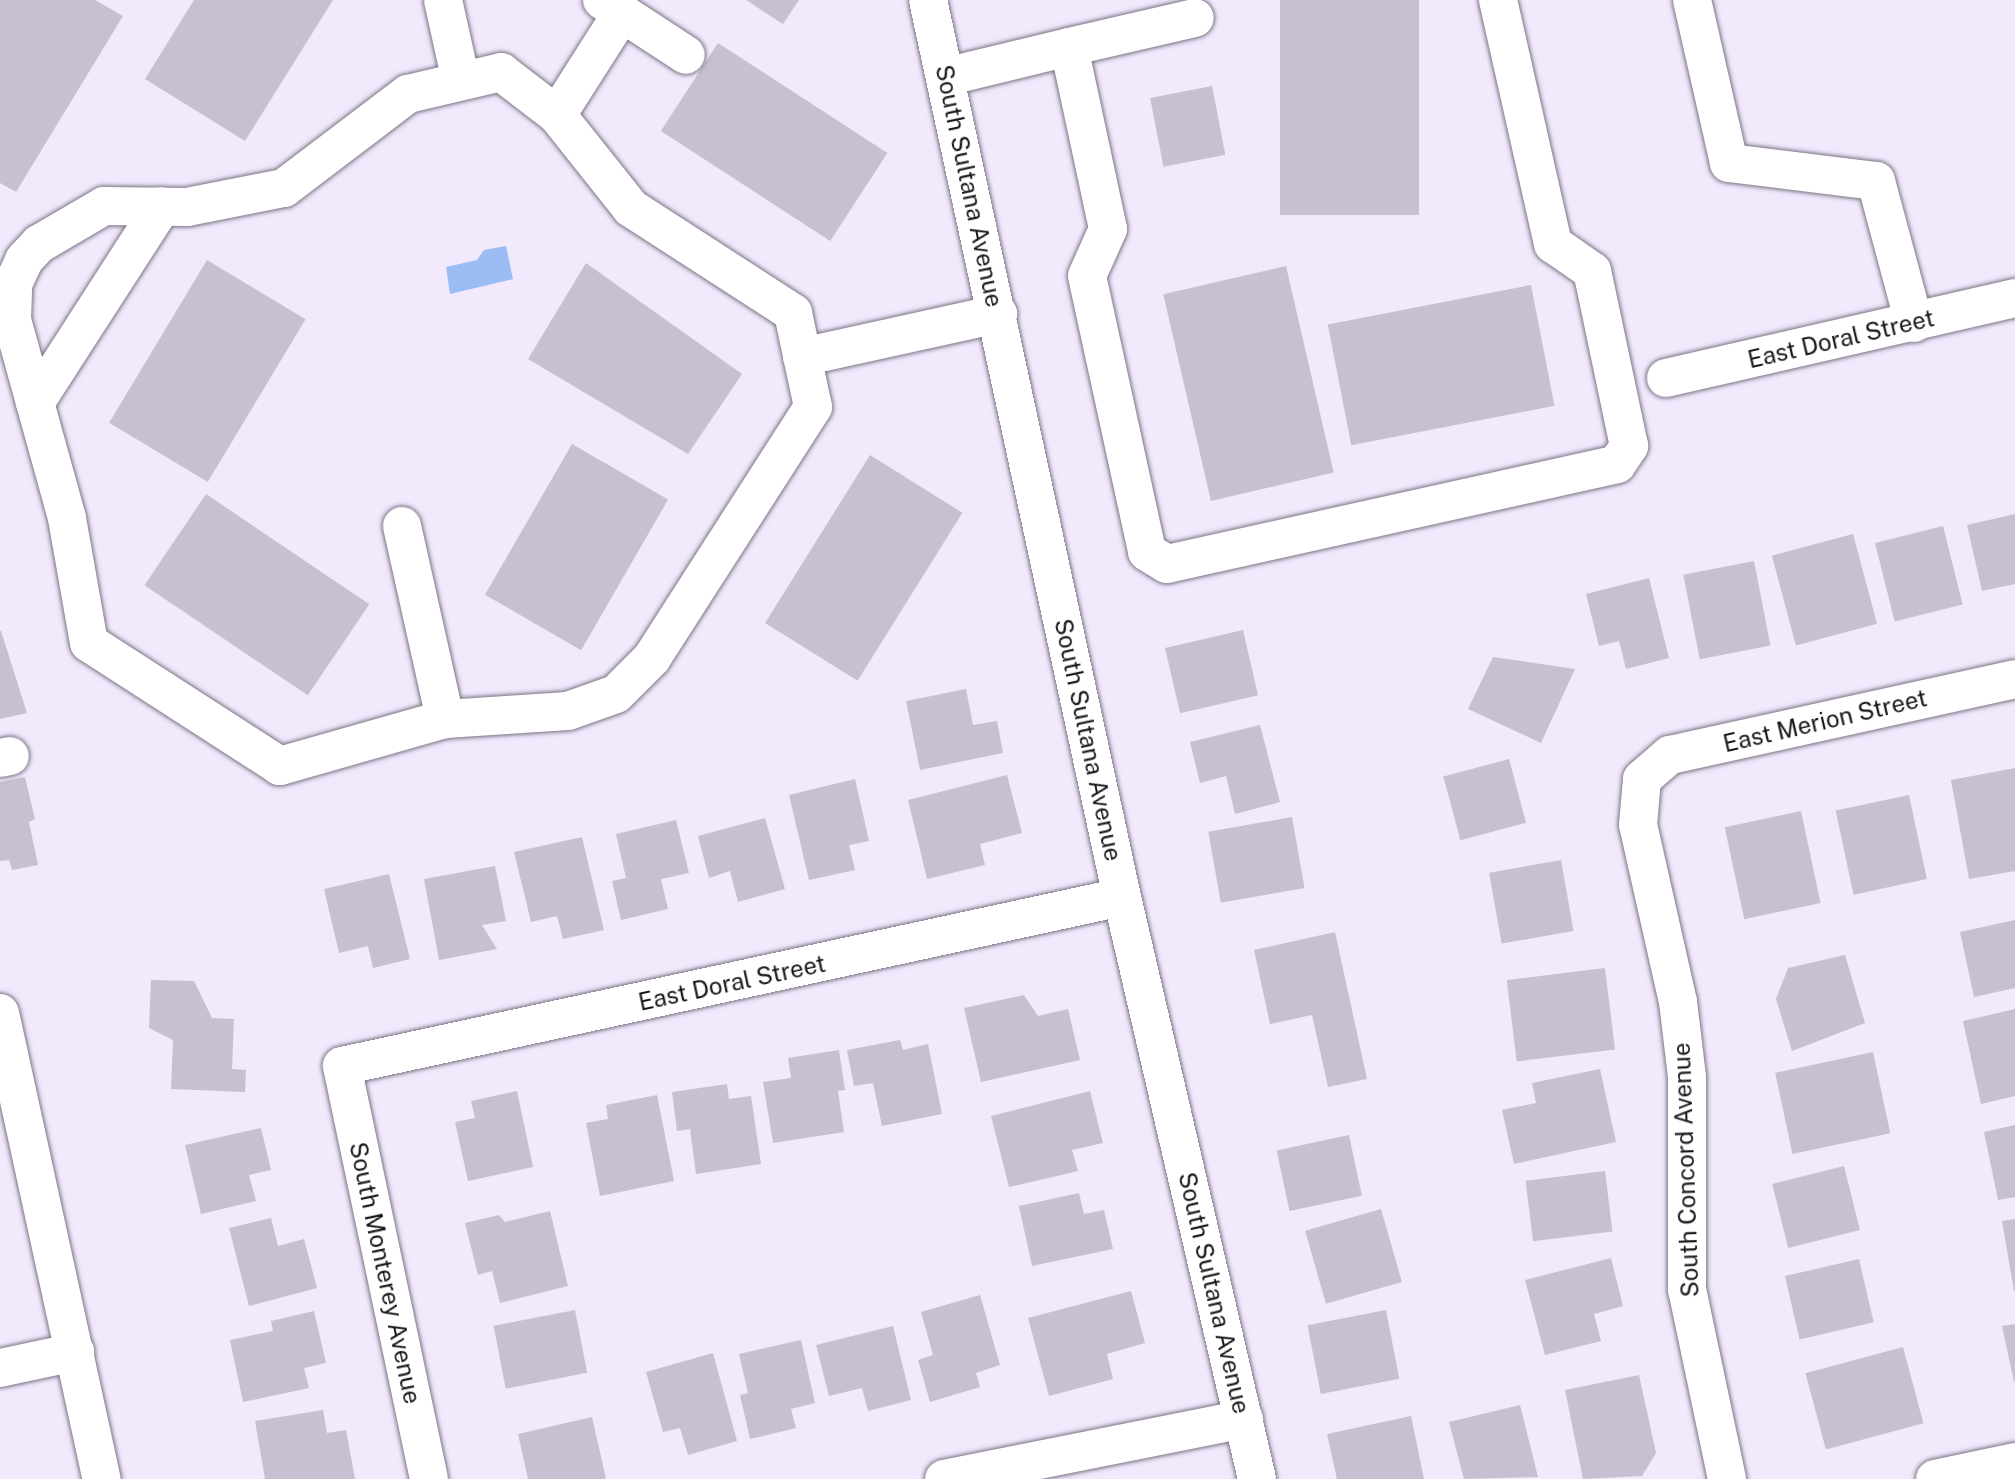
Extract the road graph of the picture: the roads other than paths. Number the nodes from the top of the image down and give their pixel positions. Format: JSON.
{"nodes":[{"id":1,"x":443,"y":0,"type":"edge"},
{"id":2,"x":928,"y":0,"type":"edge"},
{"id":3,"x":1499,"y":0,"type":"edge"},
{"id":4,"x":1692,"y":0,"type":"edge"},
{"id":5,"x":612,"y":7,"type":"edge"},
{"id":6,"x":1195,"y":18,"type":"dead end"},
{"id":7,"x":1069,"y":47,"type":"junction"},
{"id":8,"x":686,"y":55,"type":"dead end"},
{"id":9,"x":945,"y":76,"type":"junction"},
{"id":10,"x":461,"y":81,"type":"junction"},
{"id":11,"x":557,"y":115,"type":"junction"},
{"id":12,"x":162,"y":206,"type":"junction"},
{"id":13,"x":2015,"y":298,"type":"edge"},
{"id":14,"x":998,"y":314,"type":"junction"},
{"id":15,"x":1914,"y":323,"type":"junction"},
{"id":16,"x":802,"y":357,"type":"junction"},
{"id":17,"x":1666,"y":378,"type":"dead end"},
{"id":18,"x":35,"y":403,"type":"junction"},
{"id":19,"x":402,"y":526,"type":"dead end"},
{"id":20,"x":2015,"y":679,"type":"edge"},
{"id":21,"x":445,"y":719,"type":"junction"},
{"id":22,"x":1642,"y":779,"type":"joint"},
{"id":23,"x":1122,"y":897,"type":"junction"},
{"id":24,"x":0,"y":1013,"type":"edge"},
{"id":25,"x":341,"y":1066,"type":"joint"},
{"id":26,"x":75,"y":1352,"type":"junction"},
{"id":27,"x":0,"y":1368,"type":"edge"},
{"id":28,"x":1244,"y":1419,"type":"junction"},
{"id":29,"x":2015,"y":1462,"type":"edge"},
{"id":30,"x":102,"y":1479,"type":"edge"},
{"id":31,"x":429,"y":1479,"type":"edge"},
{"id":32,"x":944,"y":1479,"type":"edge"},
{"id":33,"x":1257,"y":1479,"type":"edge"},
{"id":34,"x":1727,"y":1479,"type":"edge"},
{"id":35,"x":1935,"y":1479,"type":"edge"}],
"edges":[{"from":1,"to":10,"type":"street"},
{"from":2,"to":9,"type":"street","name":"South Sultana Avenue"},
{"from":3,"to":7,"type":"street"},
{"from":4,"to":15,"type":"street"},
{"from":5,"to":8,"type":"street"},
{"from":5,"to":11,"type":"street"},
{"from":6,"to":7,"type":"street"},
{"from":7,"to":9,"type":"street"},
{"from":9,"to":14,"type":"street","name":"South Sultana Avenue"},
{"from":10,"to":11,"type":"street"},
{"from":10,"to":12,"type":"street"},
{"from":11,"to":16,"type":"street"},
{"from":12,"to":18,"type":"street"},
{"from":12,"to":18,"type":"street"},
{"from":13,"to":15,"type":"street","name":"East Doral Street"},
{"from":14,"to":16,"type":"street"},
{"from":14,"to":23,"type":"street","name":"South Sultana Avenue"},
{"from":15,"to":17,"type":"street","name":"East Doral Street"},
{"from":16,"to":21,"type":"street"},
{"from":18,"to":21,"type":"street"},
{"from":19,"to":21,"type":"street"},
{"from":20,"to":22,"type":"street","name":"East Merion Street"},
{"from":22,"to":34,"type":"street","name":"South Concord Avenue"},
{"from":23,"to":25,"type":"street","name":"East Doral Street"},
{"from":23,"to":28,"type":"street","name":"South Sultana Avenue"},
{"from":24,"to":26,"type":"street"},
{"from":25,"to":31,"type":"street","name":"South Monterey Avenue"},
{"from":26,"to":27,"type":"street"},
{"from":26,"to":30,"type":"street"},
{"from":28,"to":32,"type":"street"},
{"from":28,"to":33,"type":"street","name":"South Sultana Avenue"},
{"from":29,"to":35,"type":"street"}]}
